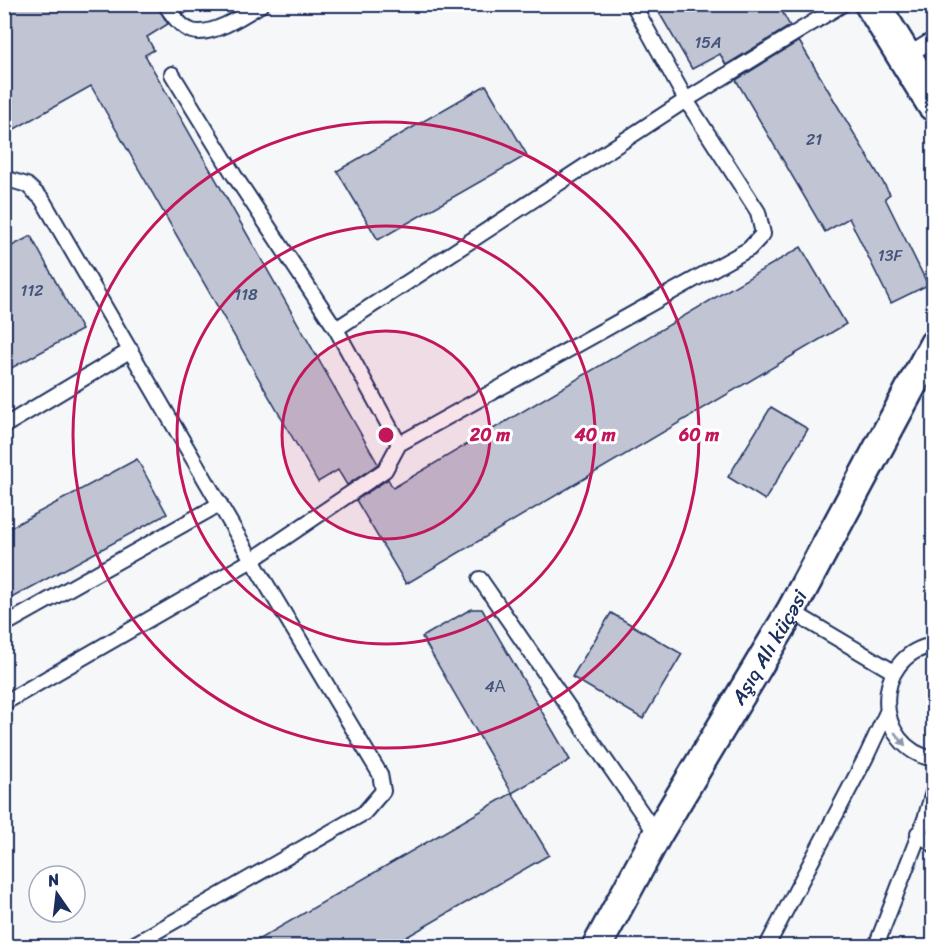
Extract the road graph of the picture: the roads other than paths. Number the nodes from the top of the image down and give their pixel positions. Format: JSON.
{"nodes":[{"id":1,"x":165,"y":4,"type":"edge"},
{"id":2,"x":262,"y":4,"type":"edge"},
{"id":3,"x":633,"y":4,"type":"edge"},
{"id":4,"x":843,"y":4,"type":"edge"},
{"id":5,"x":872,"y":4,"type":"edge"},
{"id":6,"x":933,"y":39,"type":"edge"},
{"id":7,"x":903,"y":58,"type":"junction"},
{"id":8,"x":172,"y":74,"type":"dead end"},
{"id":9,"x":686,"y":100,"type":"junction"},
{"id":10,"x":933,"y":104,"type":"edge"},
{"id":11,"x":4,"y":178,"type":"edge"},
{"id":12,"x":336,"y":328,"type":"junction"},
{"id":13,"x":933,"y":344,"type":"edge"},
{"id":14,"x":131,"y":350,"type":"junction"},
{"id":15,"x":4,"y":426,"type":"edge"},
{"id":16,"x":399,"y":444,"type":"junction"},
{"id":17,"x":220,"y":504,"type":"junction"},
{"id":18,"x":252,"y":560,"type":"junction"},
{"id":19,"x":480,"y":579,"type":"dead end"},
{"id":20,"x":791,"y":611,"type":"junction"},
{"id":21,"x":4,"y":625,"type":"edge"},
{"id":22,"x":933,"y":633,"type":"edge"},
{"id":23,"x":929,"y":646,"type":"edge"},
{"id":24,"x":894,"y":672,"type":"junction"},
{"id":25,"x":4,"y":703,"type":"edge"},
{"id":26,"x":887,"y":712,"type":"junction"},
{"id":27,"x":933,"y":759,"type":"edge"},
{"id":28,"x":933,"y":789,"type":"edge"},
{"id":29,"x":918,"y":833,"type":"junction"},
{"id":30,"x":657,"y":835,"type":"junction"},
{"id":31,"x":933,"y":845,"type":"edge"},
{"id":32,"x":131,"y":946,"type":"edge"},
{"id":33,"x":597,"y":946,"type":"edge"},
{"id":34,"x":767,"y":946,"type":"edge"},
{"id":35,"x":876,"y":946,"type":"edge"}],
"edges":[{"from":1,"to":2,"type":"lane"},
{"from":3,"to":9,"type":"lane"},
{"from":4,"to":9,"type":"lane"},
{"from":5,"to":7,"type":"street"},
{"from":6,"to":7,"type":"lane"},
{"from":7,"to":10,"type":"street"},
{"from":8,"to":12,"type":"lane"},
{"from":9,"to":12,"type":"lane"},
{"from":9,"to":16,"type":"lane"},
{"from":11,"to":14,"type":"lane"},
{"from":12,"to":16,"type":"lane"},
{"from":13,"to":20,"type":"street","name":"Aşıq Alı küçəsi"},
{"from":14,"to":15,"type":"lane"},
{"from":14,"to":17,"type":"lane"},
{"from":16,"to":18,"type":"lane"},
{"from":17,"to":18,"type":"lane"},
{"from":17,"to":21,"type":"lane"},
{"from":18,"to":25,"type":"lane"},
{"from":18,"to":32,"type":"lane"},
{"from":19,"to":30,"type":"lane"},
{"from":20,"to":24,"type":"lane"},
{"from":20,"to":30,"type":"street","name":"Aşıq Alı küçəsi"},
{"from":22,"to":23,"type":"lane"},
{"from":23,"to":24,"type":"lane"},
{"from":24,"to":26,"type":"lane"},
{"from":26,"to":27,"type":"lane","one_way":true},
{"from":26,"to":34,"type":"lane"},
{"from":28,"to":29,"type":"lane"},
{"from":29,"to":31,"type":"lane"},
{"from":29,"to":35,"type":"lane"},
{"from":30,"to":33,"type":"street","name":"Aşıq Alı küçəsi"}]}
